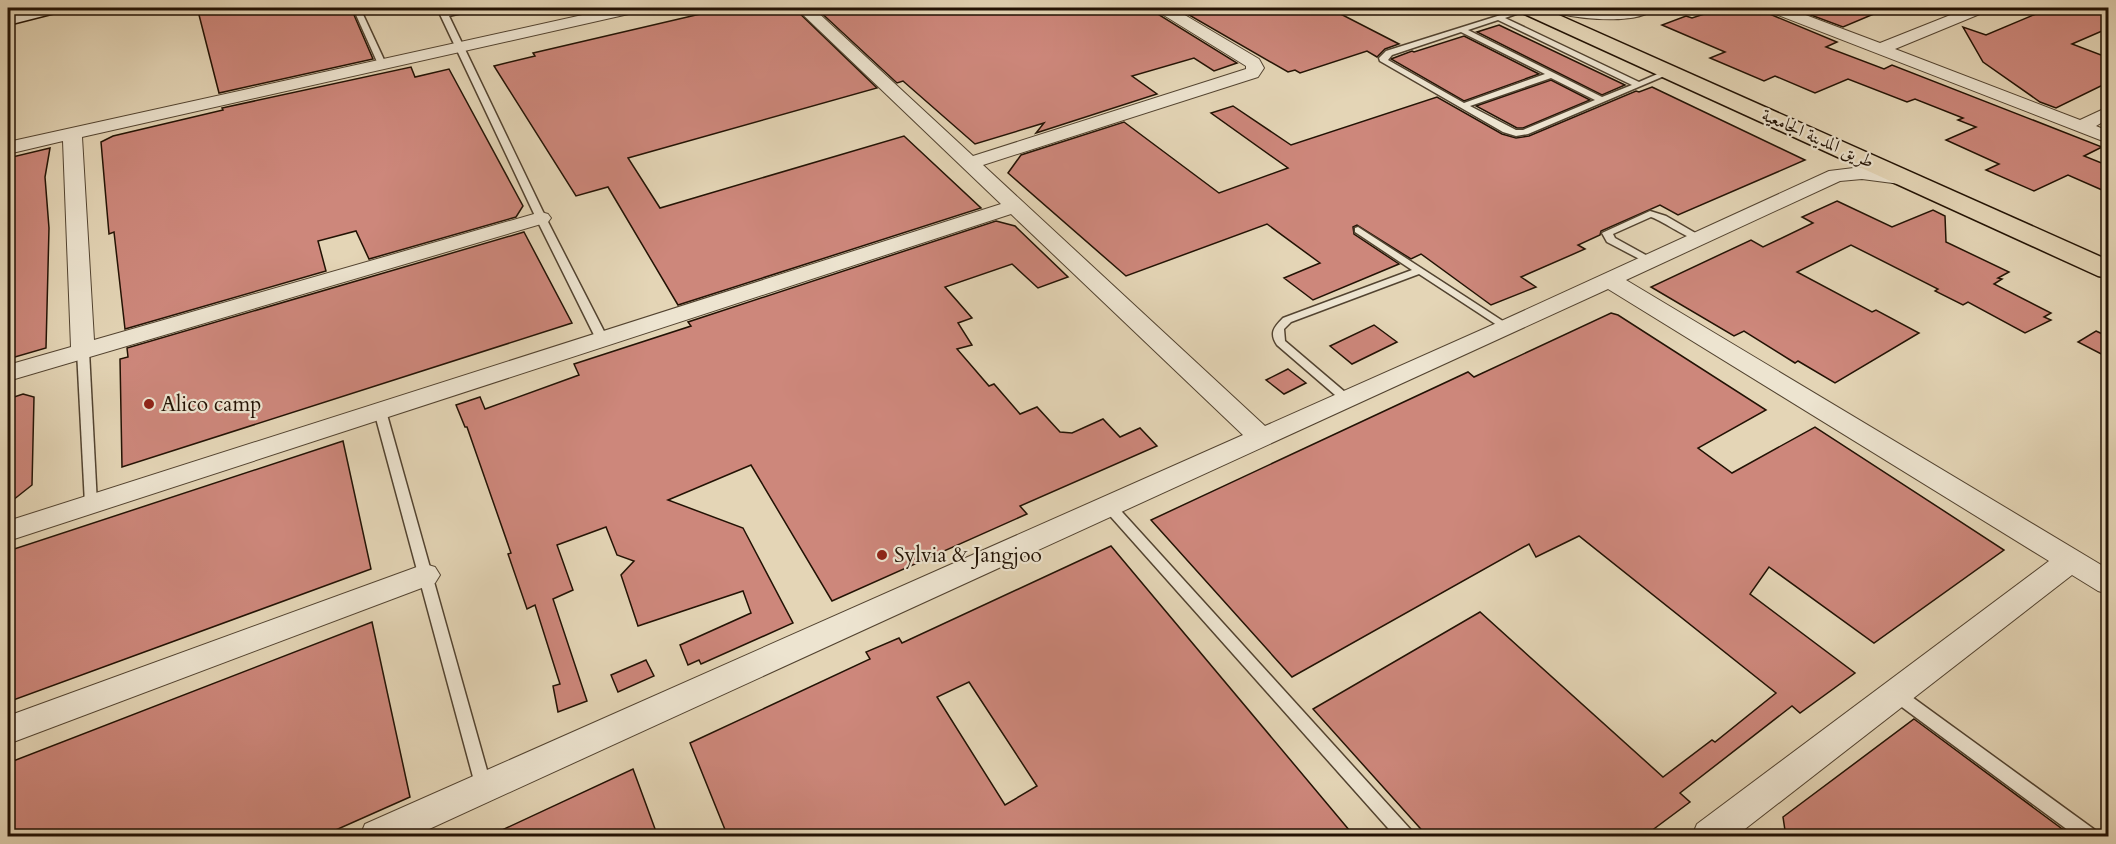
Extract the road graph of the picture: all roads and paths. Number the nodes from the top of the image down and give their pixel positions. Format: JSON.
{"nodes":[{"id":1,"x":30,"y":8,"type":"edge"},
{"id":2,"x":52,"y":8,"type":"edge"},
{"id":3,"x":356,"y":8,"type":"edge"},
{"id":4,"x":479,"y":8,"type":"edge"},
{"id":5,"x":633,"y":8,"type":"edge"},
{"id":6,"x":804,"y":8,"type":"edge"},
{"id":7,"x":1163,"y":8,"type":"edge"},
{"id":8,"x":1528,"y":8,"type":"edge"},
{"id":9,"x":1774,"y":8,"type":"edge"},
{"id":10,"x":1981,"y":8,"type":"edge"},
{"id":11,"x":1563,"y":9,"type":"edge"},
{"id":12,"x":1639,"y":10,"type":"edge"},
{"id":13,"x":443,"y":11,"type":"edge"},
{"id":14,"x":8,"y":12,"type":"edge"},
{"id":15,"x":1499,"y":18,"type":"junction"},
{"id":16,"x":8,"y":19,"type":"edge"},
{"id":17,"x":1462,"y":30,"type":"junction"},
{"id":18,"x":1620,"y":30,"type":"dead end"},
{"id":19,"x":458,"y":46,"type":"junction"},
{"id":20,"x":1881,"y":49,"type":"junction"},
{"id":21,"x":382,"y":64,"type":"junction"},
{"id":22,"x":1672,"y":71,"type":"junction"},
{"id":23,"x":1551,"y":75,"type":"junction"},
{"id":24,"x":1639,"y":85,"type":"junction"},
{"id":25,"x":1602,"y":100,"type":"junction"},
{"id":26,"x":1463,"y":106,"type":"junction"},
{"id":27,"x":2109,"y":112,"type":"edge"},
{"id":28,"x":2082,"y":126,"type":"junction"},
{"id":29,"x":72,"y":134,"type":"junction"},
{"id":30,"x":2109,"y":137,"type":"edge"},
{"id":31,"x":1827,"y":142,"type":"junction"},
{"id":32,"x":8,"y":148,"type":"edge"},
{"id":33,"x":970,"y":163,"type":"junction"},
{"id":34,"x":1836,"y":175,"type":"junction"},
{"id":35,"x":1911,"y":179,"type":"junction"},
{"id":36,"x":1015,"y":206,"type":"junction"},
{"id":37,"x":541,"y":218,"type":"junction"},
{"id":38,"x":1358,"y":230,"type":"dead end"},
{"id":39,"x":1699,"y":238,"type":"junction"},
{"id":40,"x":2109,"y":252,"type":"edge"},
{"id":41,"x":1649,"y":261,"type":"junction"},
{"id":42,"x":1420,"y":270,"type":"junction"},
{"id":43,"x":2109,"y":270,"type":"edge"},
{"id":44,"x":1610,"y":280,"type":"junction"},
{"id":45,"x":1507,"y":327,"type":"junction"},
{"id":46,"x":602,"y":339,"type":"junction"},
{"id":47,"x":83,"y":351,"type":"junction"},
{"id":48,"x":8,"y":373,"type":"edge"},
{"id":49,"x":1346,"y":398,"type":"junction"},
{"id":50,"x":380,"y":411,"type":"junction"},
{"id":51,"x":1260,"y":436,"type":"junction"},
{"id":52,"x":91,"y":504,"type":"junction"},
{"id":53,"x":1108,"y":505,"type":"junction"},
{"id":54,"x":8,"y":531,"type":"edge"},
{"id":55,"x":2071,"y":560,"type":"junction"},
{"id":56,"x":425,"y":575,"type":"junction"},
{"id":57,"x":2109,"y":583,"type":"edge"},
{"id":58,"x":1896,"y":694,"type":"junction"},
{"id":59,"x":8,"y":730,"type":"edge"},
{"id":60,"x":485,"y":789,"type":"junction"},
{"id":61,"x":1710,"y":836,"type":"edge"},
{"id":62,"x":377,"y":837,"type":"edge"},
{"id":63,"x":1405,"y":837,"type":"edge"},
{"id":64,"x":2089,"y":837,"type":"edge"}],
"edges":[{"from":1,"to":14,"type":"main road"},
{"from":2,"to":16,"type":"main road"},
{"from":3,"to":21,"type":"lane"},
{"from":4,"to":13,"type":"lane"},
{"from":5,"to":19,"type":"street"},
{"from":6,"to":33,"type":"street"},
{"from":7,"to":33,"type":"street"},
{"from":8,"to":15,"type":"lane"},
{"from":8,"to":22,"type":"main road","name":"طريق المدينة الجامعية"},
{"from":9,"to":20,"type":"street"},
{"from":10,"to":20,"type":"street"},
{"from":11,"to":12,"type":"street"},
{"from":11,"to":40,"type":"main road","name":"طريق المدينة الجامعية"},
{"from":12,"to":18,"type":"street"},
{"from":13,"to":19,"type":"lane"},
{"from":15,"to":17,"type":"lane"},
{"from":15,"to":24,"type":"lane"},
{"from":17,"to":23,"type":"lane"},
{"from":17,"to":26,"type":"lane"},
{"from":19,"to":21,"type":"street"},
{"from":19,"to":37,"type":"lane"},
{"from":20,"to":28,"type":"street"},
{"from":21,"to":29,"type":"street"},
{"from":22,"to":24,"type":"lane"},
{"from":22,"to":31,"type":"main road","name":"طريق المدينة الجامعية"},
{"from":23,"to":25,"type":"lane"},
{"from":23,"to":26,"type":"lane"},
{"from":24,"to":25,"type":"lane"},
{"from":25,"to":26,"type":"lane"},
{"from":27,"to":28,"type":"street"},
{"from":28,"to":30,"type":"street"},
{"from":29,"to":32,"type":"street"},
{"from":29,"to":47,"type":"street"},
{"from":31,"to":34,"type":"street"},
{"from":31,"to":35,"type":"main road","name":"طريق المدينة الجامعية"},
{"from":33,"to":36,"type":"street"},
{"from":34,"to":35,"type":"street"},
{"from":34,"to":39,"type":"street"},
{"from":35,"to":43,"type":"main road","name":"طريق المدينة الجامعية"},
{"from":36,"to":46,"type":"street"},
{"from":36,"to":51,"type":"street"},
{"from":37,"to":46,"type":"lane"},
{"from":37,"to":47,"type":"street"},
{"from":38,"to":42,"type":"lane"},
{"from":39,"to":41,"type":"street"},
{"from":39,"to":41,"type":"lane"},
{"from":41,"to":44,"type":"street"},
{"from":42,"to":45,"type":"lane"},
{"from":42,"to":49,"type":"lane"},
{"from":44,"to":45,"type":"street"},
{"from":44,"to":55,"type":"street"},
{"from":45,"to":49,"type":"street"},
{"from":46,"to":50,"type":"street"},
{"from":47,"to":48,"type":"street"},
{"from":47,"to":52,"type":"lane"},
{"from":49,"to":51,"type":"street"},
{"from":50,"to":52,"type":"street"},
{"from":50,"to":56,"type":"lane"},
{"from":51,"to":53,"type":"street"},
{"from":52,"to":54,"type":"street"},
{"from":53,"to":60,"type":"street"},
{"from":53,"to":63,"type":"lane"},
{"from":55,"to":57,"type":"street"},
{"from":55,"to":58,"type":"street"},
{"from":56,"to":59,"type":"street"},
{"from":56,"to":60,"type":"lane"},
{"from":58,"to":61,"type":"street"},
{"from":58,"to":64,"type":"lane"},
{"from":60,"to":62,"type":"street"}]}
